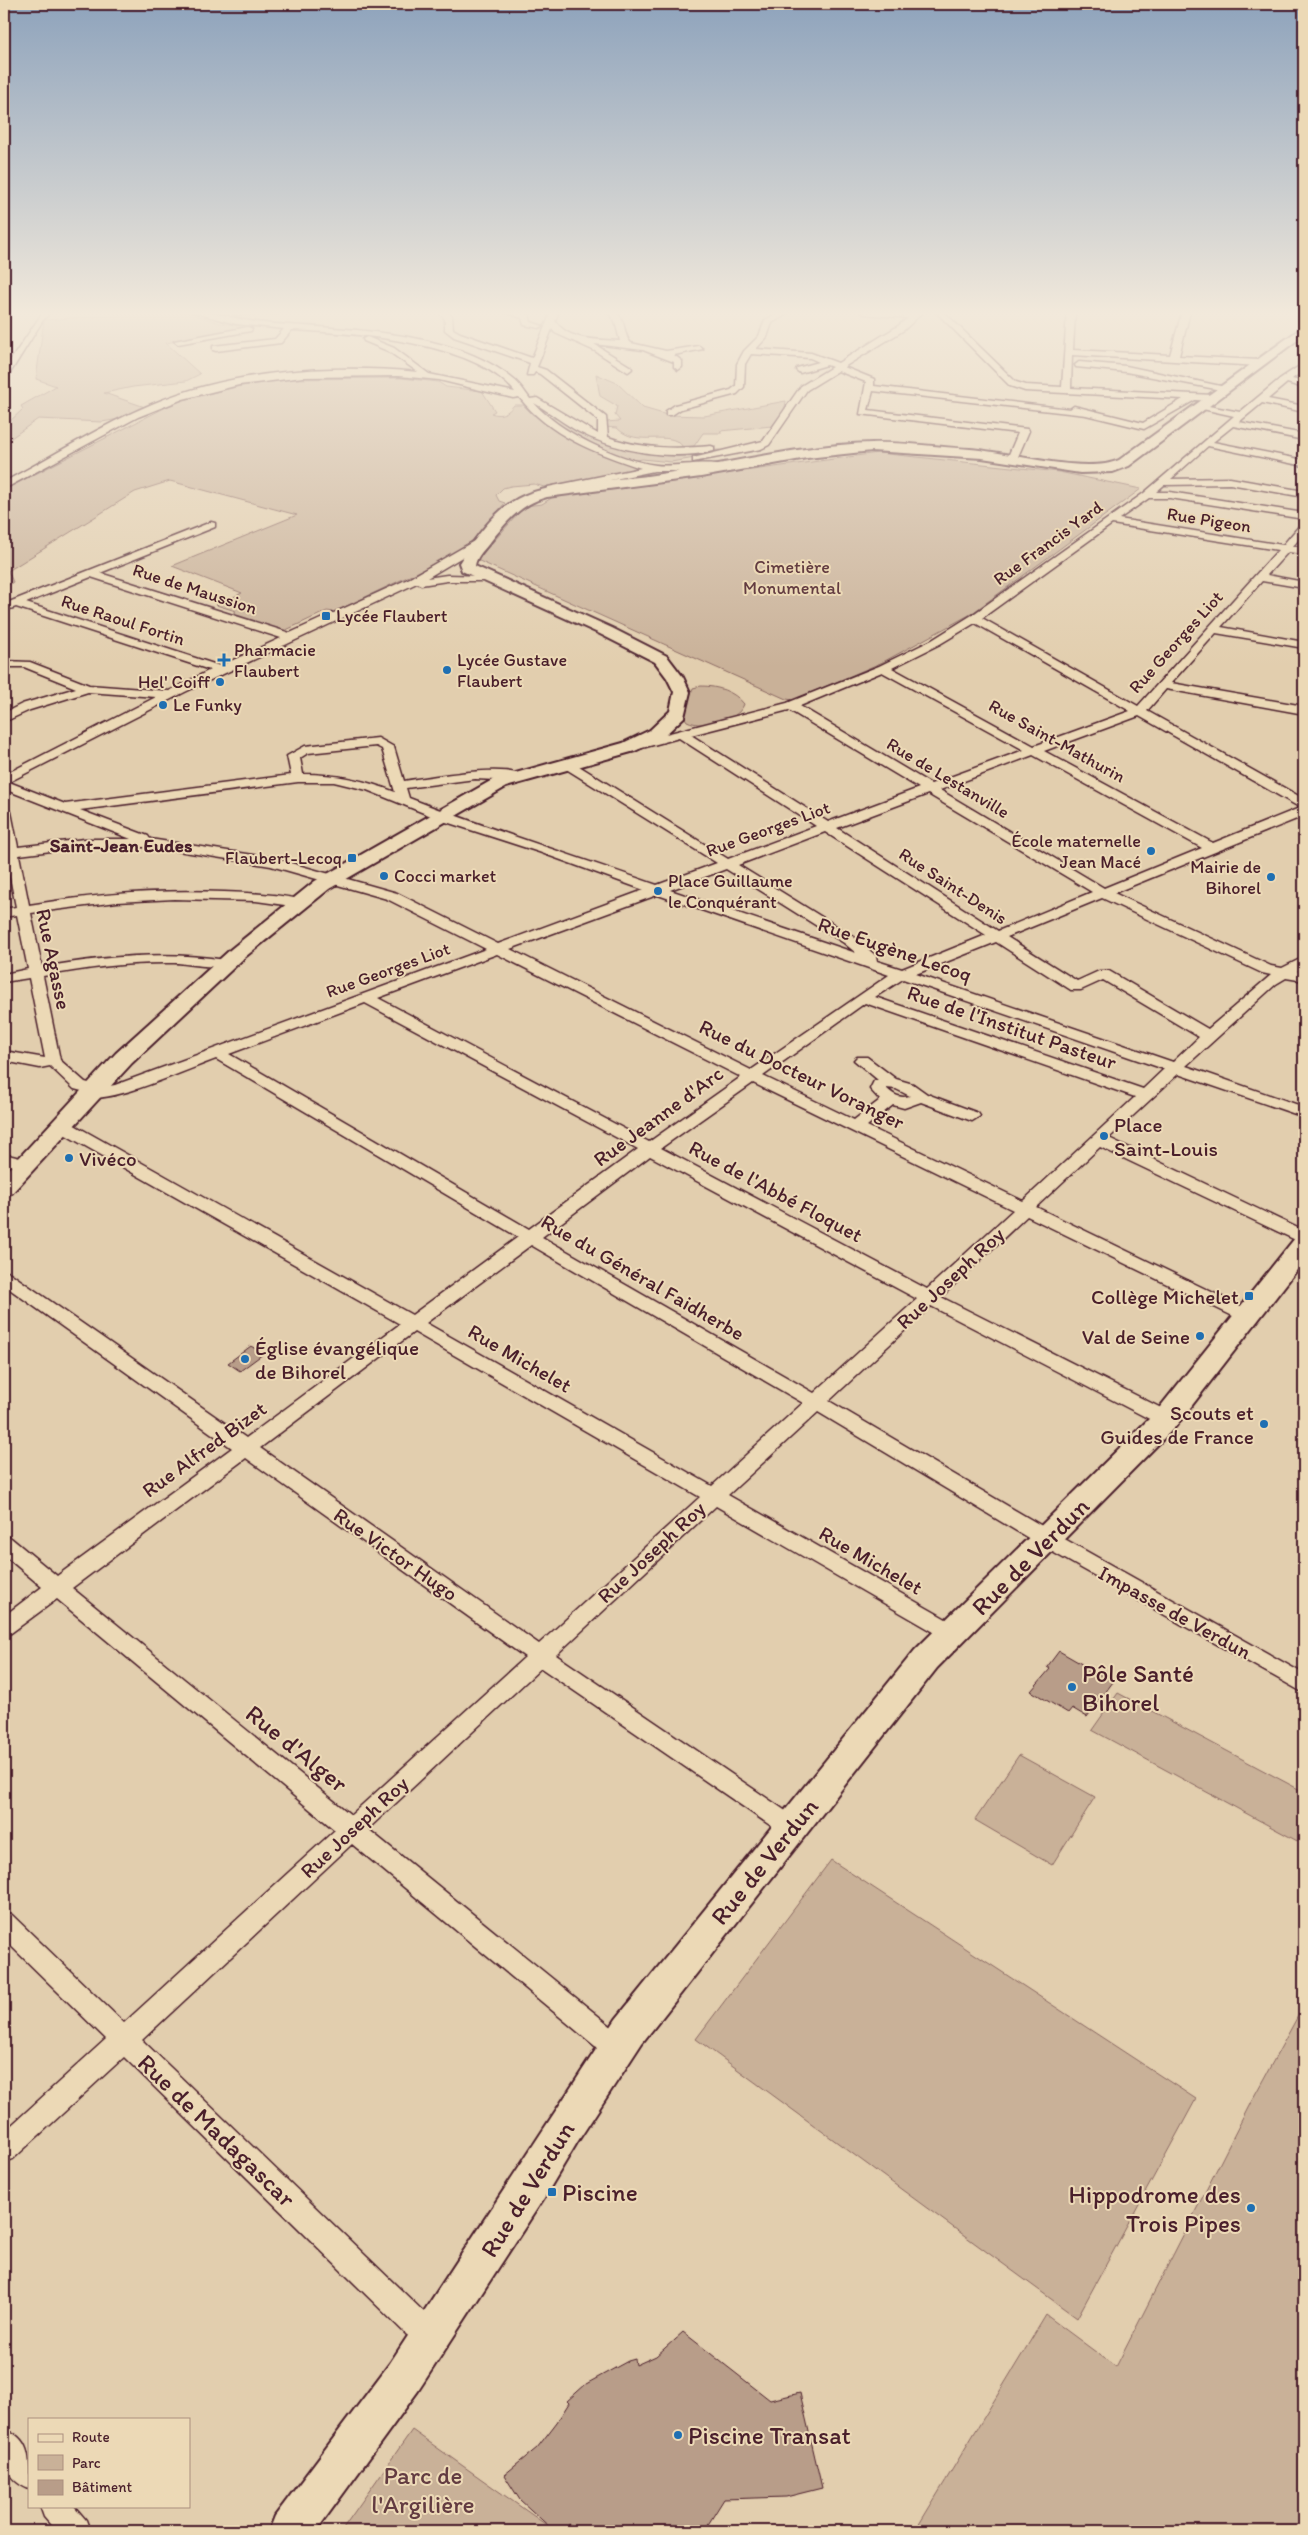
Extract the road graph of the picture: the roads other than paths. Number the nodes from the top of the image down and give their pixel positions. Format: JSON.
{"nodes":[{"id":1,"x":107,"y":430,"type":"edge"},
{"id":2,"x":560,"y":430,"type":"edge"},
{"id":3,"x":585,"y":430,"type":"edge"},
{"id":4,"x":603,"y":430,"type":"edge"},
{"id":5,"x":776,"y":430,"type":"edge"},
{"id":6,"x":1018,"y":430,"type":"edge"},
{"id":7,"x":1163,"y":430,"type":"edge"},
{"id":8,"x":1222,"y":430,"type":"edge"},
{"id":9,"x":1269,"y":430,"type":"edge"},
{"id":10,"x":1304,"y":437,"type":"edge"},
{"id":11,"x":603,"y":438,"type":"junction"},
{"id":12,"x":768,"y":442,"type":"junction"},
{"id":13,"x":1206,"y":443,"type":"junction"},
{"id":14,"x":1012,"y":458,"type":"junction"},
{"id":15,"x":1304,"y":463,"type":"edge"},
{"id":16,"x":654,"y":468,"type":"junction"},
{"id":17,"x":723,"y":468,"type":"junction"},
{"id":18,"x":1161,"y":482,"type":"junction"},
{"id":19,"x":4,"y":486,"type":"edge"},
{"id":20,"x":1304,"y":494,"type":"edge"},
{"id":21,"x":1147,"y":495,"type":"junction"},
{"id":22,"x":532,"y":496,"type":"junction"},
{"id":23,"x":1304,"y":516,"type":"edge"},
{"id":24,"x":1110,"y":521,"type":"junction"},
{"id":25,"x":211,"y":525,"type":"dead end"},
{"id":26,"x":1304,"y":527,"type":"edge"},
{"id":27,"x":486,"y":539,"type":"junction"},
{"id":28,"x":1286,"y":548,"type":"junction"},
{"id":29,"x":1304,"y":551,"type":"edge"},
{"id":30,"x":467,"y":568,"type":"junction"},
{"id":31,"x":435,"y":570,"type":"junction"},
{"id":32,"x":89,"y":573,"type":"junction"},
{"id":33,"x":1260,"y":577,"type":"junction"},
{"id":34,"x":447,"y":578,"type":"junction"},
{"id":35,"x":487,"y":579,"type":"junction"},
{"id":36,"x":1304,"y":585,"type":"edge"},
{"id":37,"x":401,"y":587,"type":"junction"},
{"id":38,"x":9,"y":606,"type":"edge"},
{"id":39,"x":974,"y":618,"type":"junction"},
{"id":40,"x":1212,"y":629,"type":"junction"},
{"id":41,"x":290,"y":637,"type":"junction"},
{"id":42,"x":1304,"y":645,"type":"edge"},
{"id":43,"x":4,"y":664,"type":"edge"},
{"id":44,"x":883,"y":668,"type":"junction"},
{"id":45,"x":221,"y":670,"type":"junction"},
{"id":46,"x":1163,"y":685,"type":"junction"},
{"id":47,"x":87,"y":688,"type":"junction"},
{"id":48,"x":168,"y":694,"type":"junction"},
{"id":49,"x":789,"y":707,"type":"junction"},
{"id":50,"x":1304,"y":710,"type":"edge"},
{"id":51,"x":1140,"y":711,"type":"junction"},
{"id":52,"x":4,"y":718,"type":"edge"},
{"id":53,"x":696,"y":730,"type":"junction"},
{"id":54,"x":669,"y":731,"type":"junction"},
{"id":55,"x":1034,"y":750,"type":"junction"},
{"id":56,"x":567,"y":764,"type":"junction"},
{"id":57,"x":517,"y":777,"type":"junction"},
{"id":58,"x":298,"y":778,"type":"junction"},
{"id":59,"x":4,"y":780,"type":"edge"},
{"id":60,"x":4,"y":785,"type":"edge"},
{"id":61,"x":931,"y":789,"type":"junction"},
{"id":62,"x":22,"y":792,"type":"junction"},
{"id":63,"x":401,"y":792,"type":"junction"},
{"id":64,"x":4,"y":802,"type":"edge"},
{"id":65,"x":1304,"y":804,"type":"edge"},
{"id":66,"x":65,"y":808,"type":"junction"},
{"id":67,"x":1304,"y":810,"type":"edge"},
{"id":68,"x":4,"y":812,"type":"edge"},
{"id":69,"x":444,"y":815,"type":"junction"},
{"id":70,"x":826,"y":828,"type":"junction"},
{"id":71,"x":154,"y":843,"type":"junction"},
{"id":72,"x":1212,"y":848,"type":"junction"},
{"id":73,"x":7,"y":852,"type":"edge"},
{"id":74,"x":727,"y":864,"type":"junction"},
{"id":75,"x":335,"y":878,"type":"junction"},
{"id":76,"x":658,"y":890,"type":"junction"},
{"id":77,"x":1103,"y":893,"type":"junction"},
{"id":78,"x":299,"y":903,"type":"junction"},
{"id":79,"x":22,"y":910,"type":"junction"},
{"id":80,"x":4,"y":913,"type":"edge"},
{"id":81,"x":997,"y":937,"type":"junction"},
{"id":82,"x":849,"y":940,"type":"junction"},
{"id":83,"x":498,"y":949,"type":"junction"},
{"id":84,"x":837,"y":952,"type":"junction"},
{"id":85,"x":1304,"y":961,"type":"edge"},
{"id":86,"x":226,"y":964,"type":"junction"},
{"id":87,"x":877,"y":965,"type":"junction"},
{"id":88,"x":36,"y":972,"type":"junction"},
{"id":89,"x":1284,"y":972,"type":"junction"},
{"id":90,"x":907,"y":974,"type":"junction"},
{"id":91,"x":1304,"y":977,"type":"edge"},
{"id":92,"x":4,"y":978,"type":"edge"},
{"id":93,"x":366,"y":998,"type":"junction"},
{"id":94,"x":864,"y":998,"type":"junction"},
{"id":95,"x":1209,"y":1036,"type":"junction"},
{"id":96,"x":217,"y":1053,"type":"junction"},
{"id":97,"x":4,"y":1056,"type":"edge"},
{"id":98,"x":862,"y":1060,"type":"dead end"},
{"id":99,"x":53,"y":1061,"type":"junction"},
{"id":100,"x":1176,"y":1068,"type":"junction"},
{"id":101,"x":751,"y":1076,"type":"junction"},
{"id":102,"x":890,"y":1082,"type":"junction"},
{"id":103,"x":94,"y":1091,"type":"junction"},
{"id":104,"x":1146,"y":1096,"type":"junction"},
{"id":105,"x":921,"y":1097,"type":"junction"},
{"id":106,"x":890,"y":1100,"type":"junction"},
{"id":107,"x":1304,"y":1112,"type":"edge"},
{"id":108,"x":972,"y":1116,"type":"dead end"},
{"id":109,"x":857,"y":1125,"type":"junction"},
{"id":110,"x":63,"y":1126,"type":"junction"},
{"id":111,"x":1099,"y":1140,"type":"junction"},
{"id":112,"x":649,"y":1149,"type":"junction"},
{"id":113,"x":4,"y":1159,"type":"edge"},
{"id":114,"x":26,"y":1165,"type":"junction"},
{"id":115,"x":4,"y":1188,"type":"edge"},
{"id":116,"x":1025,"y":1208,"type":"junction"},
{"id":117,"x":530,"y":1237,"type":"junction"},
{"id":118,"x":1304,"y":1238,"type":"edge"},
{"id":119,"x":1304,"y":1244,"type":"edge"},
{"id":120,"x":4,"y":1277,"type":"edge"},
{"id":121,"x":929,"y":1298,"type":"junction"},
{"id":122,"x":1247,"y":1316,"type":"junction"},
{"id":123,"x":414,"y":1324,"type":"junction"},
{"id":124,"x":816,"y":1402,"type":"junction"},
{"id":125,"x":1166,"y":1419,"type":"junction"},
{"id":126,"x":247,"y":1447,"type":"junction"},
{"id":127,"x":713,"y":1495,"type":"junction"},
{"id":128,"x":1047,"y":1539,"type":"junction"},
{"id":129,"x":4,"y":1544,"type":"edge"},
{"id":130,"x":56,"y":1588,"type":"junction"},
{"id":131,"x":4,"y":1627,"type":"edge"},
{"id":132,"x":953,"y":1633,"type":"junction"},
{"id":133,"x":540,"y":1656,"type":"junction"},
{"id":134,"x":1304,"y":1684,"type":"edge"},
{"id":135,"x":791,"y":1827,"type":"junction"},
{"id":136,"x":352,"y":1829,"type":"junction"},
{"id":137,"x":4,"y":1923,"type":"edge"},
{"id":138,"x":124,"y":2040,"type":"junction"},
{"id":139,"x":619,"y":2044,"type":"junction"},
{"id":140,"x":4,"y":2150,"type":"edge"},
{"id":141,"x":432,"y":2336,"type":"junction"},
{"id":142,"x":4,"y":2443,"type":"edge"},
{"id":143,"x":28,"y":2473,"type":"edge"},
{"id":144,"x":57,"y":2508,"type":"edge"},
{"id":145,"x":75,"y":2531,"type":"edge"},
{"id":146,"x":290,"y":2531,"type":"edge"}],
"edges":[{"from":1,"to":19,"type":"street"},
{"from":2,"to":16,"type":"street"},
{"from":3,"to":11,"type":"street"},
{"from":4,"to":11,"type":"street"},
{"from":5,"to":12,"type":"street"},
{"from":6,"to":14,"type":"street"},
{"from":7,"to":14,"type":"street"},
{"from":8,"to":13,"type":"street","name":"Rue Francis Yard"},
{"from":9,"to":10,"type":"street"},
{"from":11,"to":12,"type":"street"},
{"from":12,"to":16,"type":"street"},
{"from":13,"to":15,"type":"street"},
{"from":13,"to":18,"type":"street","name":"Rue Francis Yard"},
{"from":14,"to":17,"type":"street"},
{"from":16,"to":17,"type":"street"},
{"from":16,"to":22,"type":"street"},
{"from":17,"to":22,"type":"street"},
{"from":18,"to":20,"type":"street"},
{"from":18,"to":21,"type":"street","name":"Rue Francis Yard"},
{"from":21,"to":23,"type":"street"},
{"from":21,"to":24,"type":"street","name":"Rue Francis Yard"},
{"from":22,"to":27,"type":"street"},
{"from":24,"to":28,"type":"street","name":"Rue Pigeon"},
{"from":24,"to":39,"type":"street","name":"Rue Francis Yard"},
{"from":25,"to":32,"type":"street"},
{"from":26,"to":28,"type":"street","name":"Rue Georges Liot"},
{"from":27,"to":30,"type":"street"},
{"from":27,"to":31,"type":"street"},
{"from":28,"to":29,"type":"street","name":"Rue Pigeon"},
{"from":28,"to":33,"type":"street","name":"Rue Georges Liot"},
{"from":30,"to":31,"type":"street"},
{"from":30,"to":34,"type":"street"},
{"from":30,"to":35,"type":"street"},
{"from":31,"to":37,"type":"street"},
{"from":32,"to":38,"type":"street"},
{"from":32,"to":41,"type":"street","name":"Rue de Maussion"},
{"from":33,"to":36,"type":"street"},
{"from":33,"to":40,"type":"street","name":"Rue Georges Liot"},
{"from":34,"to":35,"type":"street"},
{"from":34,"to":37,"type":"street"},
{"from":35,"to":54,"type":"street"},
{"from":37,"to":41,"type":"street"},
{"from":38,"to":45,"type":"street","name":"Rue Raoul Fortin"},
{"from":39,"to":44,"type":"street","name":"Rue Francis Yard"},
{"from":39,"to":51,"type":"street"},
{"from":40,"to":42,"type":"street"},
{"from":40,"to":46,"type":"street","name":"Rue Georges Liot"},
{"from":41,"to":45,"type":"street"},
{"from":43,"to":47,"type":"street"},
{"from":44,"to":49,"type":"street","name":"Rue Francis Yard"},
{"from":44,"to":55,"type":"street","name":"Rue Saint-Mathurin"},
{"from":45,"to":48,"type":"street"},
{"from":46,"to":50,"type":"street"},
{"from":46,"to":51,"type":"street","name":"Rue Georges Liot"},
{"from":47,"to":48,"type":"street"},
{"from":47,"to":52,"type":"street"},
{"from":48,"to":59,"type":"street"},
{"from":49,"to":53,"type":"street","name":"Rue Francis Yard"},
{"from":49,"to":61,"type":"street","name":"Rue de Lestanville"},
{"from":51,"to":55,"type":"street","name":"Rue Georges Liot"},
{"from":51,"to":65,"type":"street"},
{"from":53,"to":54,"type":"street","name":"Rue Francis Yard"},
{"from":53,"to":54,"type":"street"},
{"from":54,"to":56,"type":"street"},
{"from":54,"to":70,"type":"street","name":"Rue Saint-Denis"},
{"from":55,"to":61,"type":"street","name":"Rue Georges Liot"},
{"from":55,"to":72,"type":"street","name":"Rue Saint-Mathurin"},
{"from":56,"to":57,"type":"street"},
{"from":56,"to":74,"type":"street"},
{"from":57,"to":63,"type":"street"},
{"from":57,"to":69,"type":"street"},
{"from":58,"to":63,"type":"street","name":"Rue Eugène Lecoq"},
{"from":58,"to":63,"type":"street"},
{"from":58,"to":66,"type":"street","name":"Rue Eugène Lecoq"},
{"from":60,"to":62,"type":"street"},
{"from":61,"to":70,"type":"street","name":"Rue Georges Liot"},
{"from":61,"to":77,"type":"street","name":"Rue de Lestanville"},
{"from":62,"to":64,"type":"street"},
{"from":62,"to":66,"type":"street"},
{"from":63,"to":69,"type":"street","name":"Rue Eugène Lecoq"},
{"from":66,"to":71,"type":"street"},
{"from":67,"to":72,"type":"street","name":"Rue Jeanne d'Arc"},
{"from":68,"to":73,"type":"street","name":"Rue Agasse"},
{"from":69,"to":75,"type":"street"},
{"from":69,"to":76,"type":"street","name":"Rue Eugène Lecoq"},
{"from":70,"to":74,"type":"street","name":"Rue Georges Liot"},
{"from":70,"to":81,"type":"street","name":"Rue Saint-Denis"},
{"from":71,"to":73,"type":"street"},
{"from":71,"to":75,"type":"street","name":"Rue du Docteur Voranger"},
{"from":72,"to":77,"type":"street","name":"Rue Jeanne d'Arc"},
{"from":73,"to":79,"type":"street","name":"Rue Agasse"},
{"from":74,"to":76,"type":"street","name":"Rue Georges Liot"},
{"from":74,"to":82,"type":"street"},
{"from":75,"to":78,"type":"street"},
{"from":75,"to":83,"type":"street","name":"Rue du Docteur Voranger"},
{"from":76,"to":83,"type":"street","name":"Rue Georges Liot"},
{"from":76,"to":84,"type":"street","name":"Rue Eugène Lecoq"},
{"from":77,"to":81,"type":"street","name":"Rue Jeanne d'Arc"},
{"from":77,"to":89,"type":"street","name":"Rue de Lestanville"},
{"from":78,"to":79,"type":"street"},
{"from":78,"to":86,"type":"street"},
{"from":79,"to":80,"type":"street"},
{"from":79,"to":88,"type":"street","name":"Rue Agasse"},
{"from":81,"to":90,"type":"street","name":"Rue Jeanne d'Arc"},
{"from":81,"to":95,"type":"street","name":"Rue Saint-Denis"},
{"from":82,"to":84,"type":"street"},
{"from":82,"to":87,"type":"street"},
{"from":83,"to":93,"type":"street","name":"Rue Georges Liot"},
{"from":83,"to":101,"type":"street","name":"Rue du Docteur Voranger"},
{"from":84,"to":87,"type":"street","name":"Rue Eugène Lecoq"},
{"from":85,"to":89,"type":"street","name":"Rue Joseph Roy"},
{"from":86,"to":88,"type":"street"},
{"from":86,"to":103,"type":"street"},
{"from":87,"to":90,"type":"street","name":"Rue Eugène Lecoq"},
{"from":88,"to":92,"type":"street"},
{"from":88,"to":99,"type":"street","name":"Rue Agasse"},
{"from":89,"to":91,"type":"street","name":"Rue de Lestanville"},
{"from":89,"to":95,"type":"street","name":"Rue Joseph Roy"},
{"from":90,"to":94,"type":"street","name":"Rue Jeanne d'Arc"},
{"from":90,"to":100,"type":"street","name":"Rue Eugène Lecoq"},
{"from":93,"to":96,"type":"street","name":"Rue Georges Liot"},
{"from":93,"to":112,"type":"street","name":"Rue de l'Abbé Floquet"},
{"from":94,"to":101,"type":"street","name":"Rue Jeanne d'Arc"},
{"from":94,"to":104,"type":"street","name":"Rue de l'Institut Pasteur"},
{"from":95,"to":100,"type":"street","name":"Rue Joseph Roy"},
{"from":96,"to":103,"type":"street","name":"Rue Georges Liot"},
{"from":96,"to":117,"type":"street","name":"Rue du Général Faidherbe"},
{"from":97,"to":99,"type":"street"},
{"from":98,"to":102,"type":"street"},
{"from":99,"to":103,"type":"street"},
{"from":100,"to":104,"type":"street","name":"Rue Joseph Roy"},
{"from":100,"to":107,"type":"street","name":"Rue Eugène Lecoq"},
{"from":101,"to":109,"type":"street","name":"Rue du Docteur Voranger"},
{"from":101,"to":112,"type":"street","name":"Rue Jeanne d'Arc"},
{"from":102,"to":105,"type":"street"},
{"from":102,"to":106,"type":"street"},
{"from":103,"to":110,"type":"street"},
{"from":104,"to":111,"type":"street","name":"Rue Joseph Roy"},
{"from":105,"to":106,"type":"street"},
{"from":105,"to":108,"type":"street"},
{"from":106,"to":109,"type":"street"},
{"from":109,"to":116,"type":"street","name":"Rue du Docteur Voranger"},
{"from":110,"to":114,"type":"street"},
{"from":110,"to":123,"type":"street","name":"Rue Michelet"},
{"from":111,"to":116,"type":"street","name":"Rue Joseph Roy"},
{"from":111,"to":118,"type":"street"},
{"from":112,"to":117,"type":"street","name":"Rue Jeanne d'Arc"},
{"from":112,"to":121,"type":"street","name":"Rue de l'Abbé Floquet"},
{"from":113,"to":114,"type":"street"},
{"from":114,"to":115,"type":"street"},
{"from":116,"to":121,"type":"street","name":"Rue Joseph Roy"},
{"from":116,"to":122,"type":"street","name":"Rue du Docteur Voranger"},
{"from":117,"to":123,"type":"street","name":"Rue Alfred Bizet"},
{"from":117,"to":124,"type":"street","name":"Rue du Général Faidherbe"},
{"from":119,"to":122,"type":"street","name":"Rue de Verdun"},
{"from":120,"to":126,"type":"street","name":"Rue Victor Hugo"},
{"from":121,"to":124,"type":"street","name":"Rue Joseph Roy"},
{"from":121,"to":125,"type":"street","name":"Rue de l'Abbé Floquet"},
{"from":122,"to":125,"type":"street","name":"Rue de Verdun"},
{"from":123,"to":126,"type":"street","name":"Rue Alfred Bizet"},
{"from":123,"to":127,"type":"street","name":"Rue Michelet"},
{"from":124,"to":127,"type":"street","name":"Rue Joseph Roy"},
{"from":124,"to":128,"type":"street","name":"Rue du Général Faidherbe"},
{"from":125,"to":128,"type":"street","name":"Rue de Verdun"},
{"from":126,"to":130,"type":"street","name":"Rue Alfred Bizet"},
{"from":126,"to":133,"type":"street","name":"Rue Victor Hugo"},
{"from":127,"to":132,"type":"street","name":"Rue Michelet"},
{"from":127,"to":133,"type":"street","name":"Rue Joseph Roy"},
{"from":128,"to":132,"type":"street","name":"Rue de Verdun"},
{"from":128,"to":134,"type":"street","name":"Impasse de Verdun"},
{"from":129,"to":130,"type":"street","name":"Rue d'Alger"},
{"from":130,"to":131,"type":"street","name":"Rue Alfred Bizet"},
{"from":130,"to":136,"type":"street","name":"Rue d'Alger"},
{"from":132,"to":135,"type":"street","name":"Rue de Verdun"},
{"from":133,"to":135,"type":"street","name":"Rue Victor Hugo"},
{"from":133,"to":136,"type":"street","name":"Rue Joseph Roy"},
{"from":135,"to":139,"type":"street","name":"Rue de Verdun"},
{"from":136,"to":138,"type":"street","name":"Rue Joseph Roy"},
{"from":136,"to":139,"type":"street","name":"Rue d'Alger"},
{"from":137,"to":138,"type":"street","name":"Rue de Madagascar"},
{"from":138,"to":140,"type":"street","name":"Rue Joseph Roy"},
{"from":138,"to":141,"type":"street","name":"Rue de Madagascar"},
{"from":139,"to":141,"type":"street","name":"Rue de Verdun"},
{"from":141,"to":146,"type":"street","name":"Rue de Verdun"},
{"from":142,"to":143,"type":"street"},
{"from":144,"to":145,"type":"street"}]}
